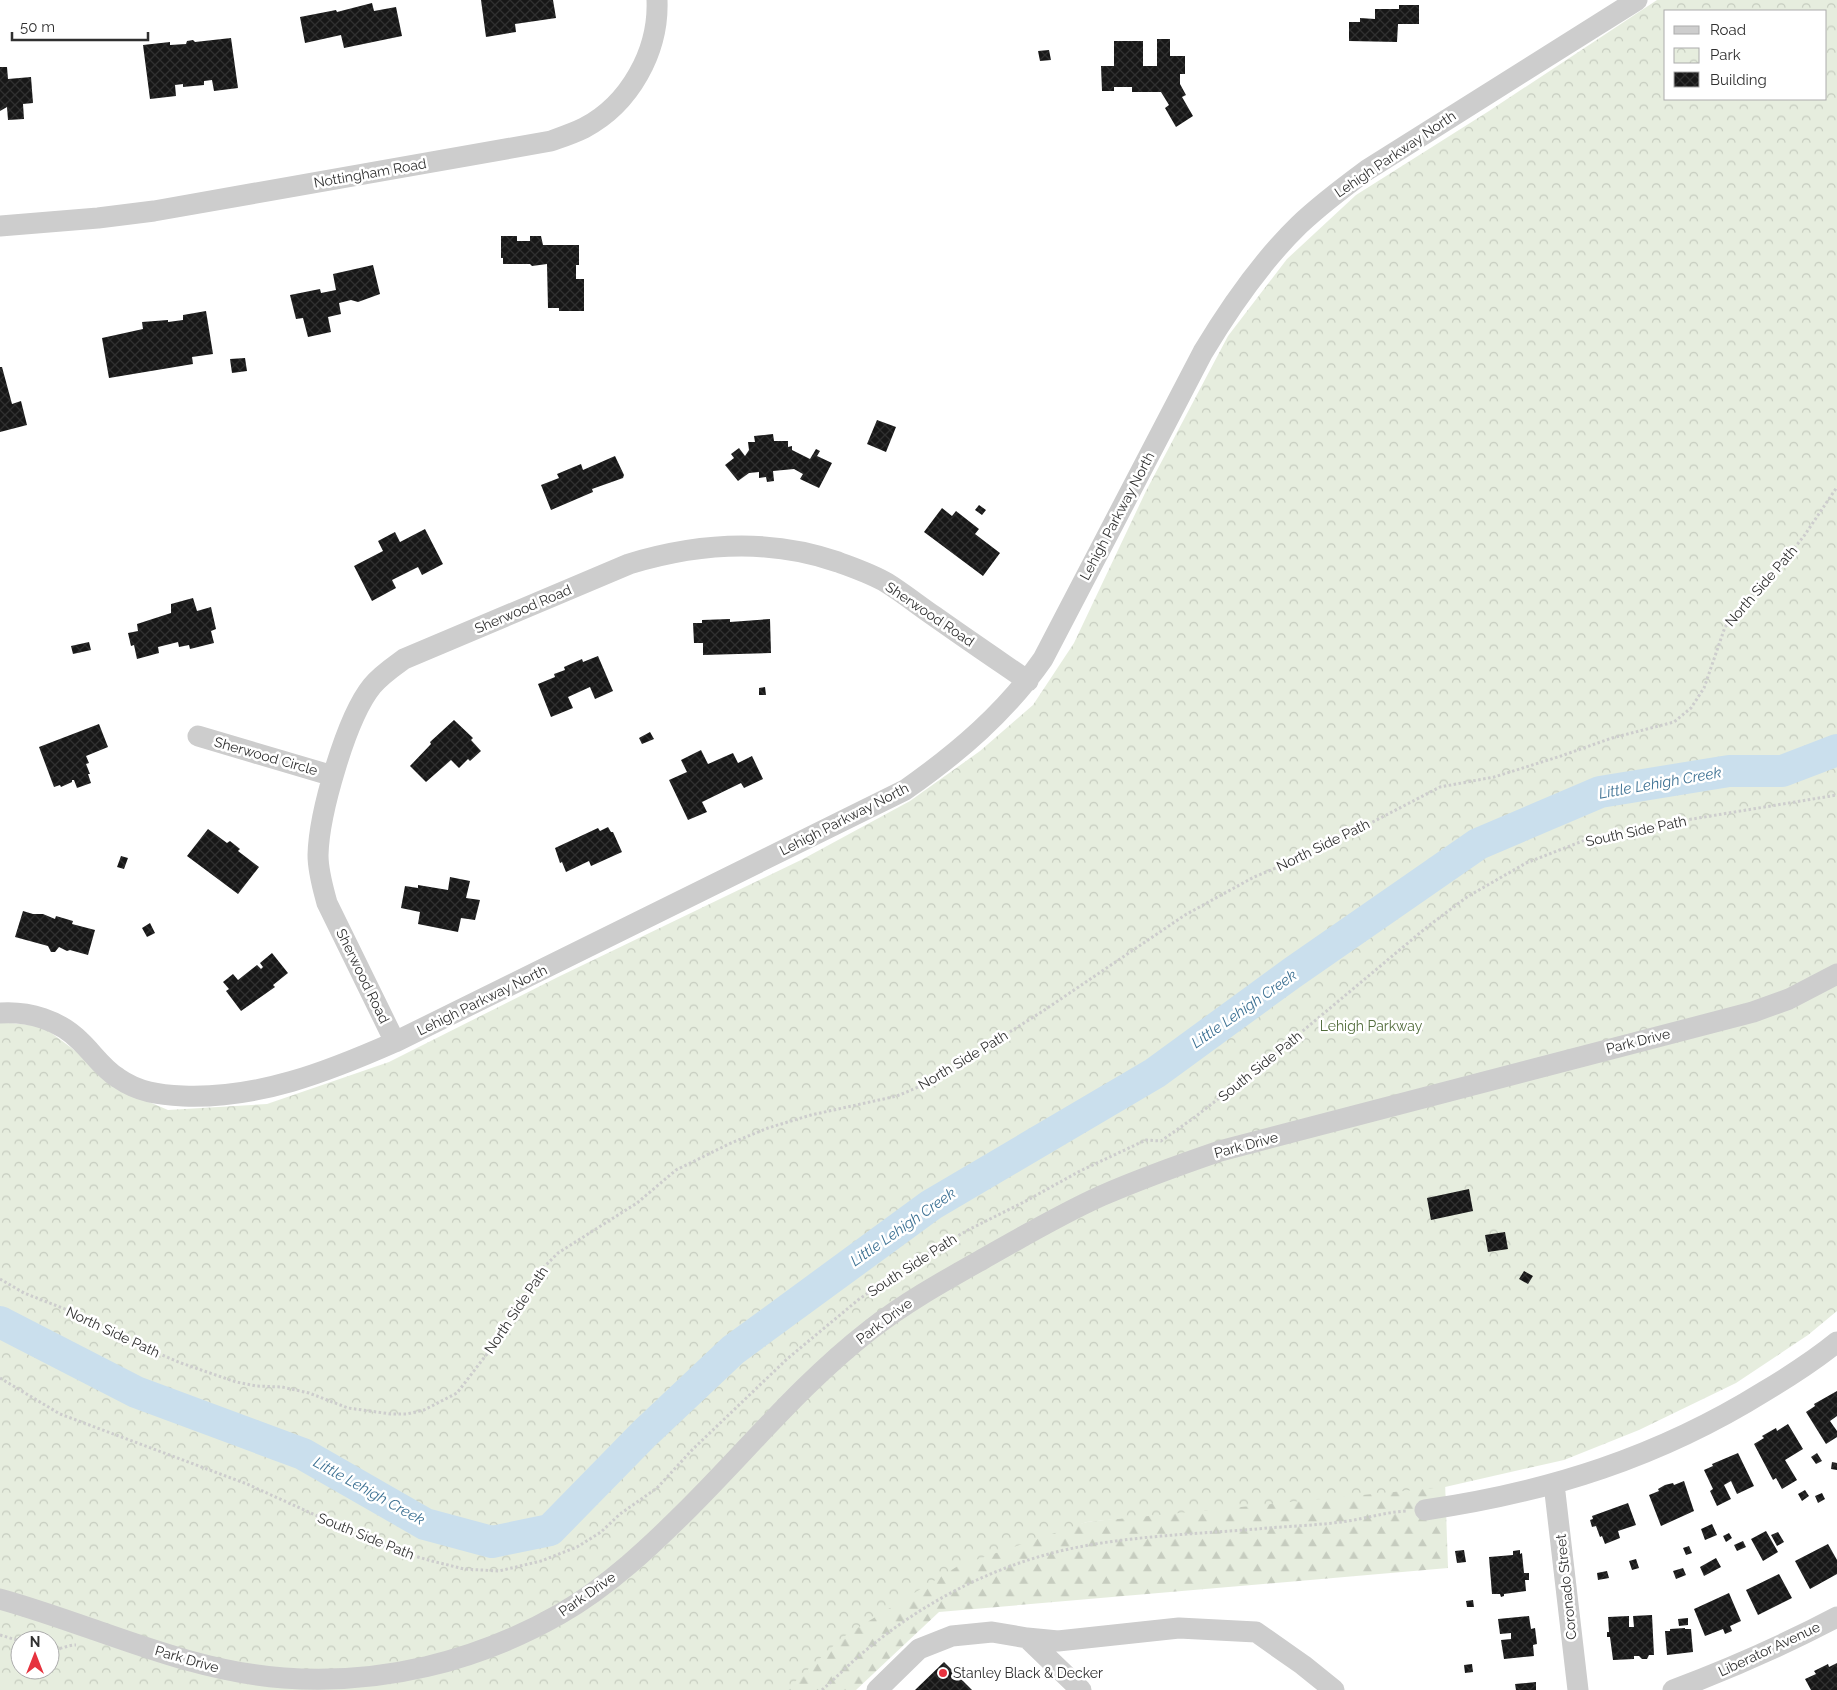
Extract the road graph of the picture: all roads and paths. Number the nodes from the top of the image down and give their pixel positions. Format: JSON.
{"nodes":[{"id":1,"x":657,"y":0,"type":"edge"},
{"id":2,"x":1637,"y":0,"type":"edge"},
{"id":3,"x":0,"y":226,"type":"edge"},
{"id":4,"x":1837,"y":487,"type":"edge"},
{"id":5,"x":1028,"y":681,"type":"junction"},
{"id":6,"x":198,"y":736,"type":"dead end"},
{"id":7,"x":334,"y":776,"type":"junction"},
{"id":8,"x":1837,"y":795,"type":"edge"},
{"id":9,"x":1837,"y":974,"type":"edge"},
{"id":10,"x":0,"y":1013,"type":"edge"},
{"id":11,"x":395,"y":1042,"type":"junction"},
{"id":12,"x":0,"y":1279,"type":"edge"},
{"id":13,"x":1837,"y":1342,"type":"edge"},
{"id":14,"x":0,"y":1378,"type":"edge"},
{"id":15,"x":1554,"y":1484,"type":"junction"},
{"id":16,"x":1425,"y":1510,"type":"joint"},
{"id":17,"x":0,"y":1599,"type":"edge"},
{"id":18,"x":1837,"y":1616,"type":"edge"},
{"id":19,"x":1027,"y":1638,"type":"junction"},
{"id":20,"x":281,"y":1684,"type":"edge"},
{"id":21,"x":822,"y":1690,"type":"edge"},
{"id":22,"x":877,"y":1690,"type":"edge"},
{"id":23,"x":1081,"y":1690,"type":"edge"},
{"id":24,"x":1334,"y":1690,"type":"edge"},
{"id":25,"x":1578,"y":1690,"type":"edge"},
{"id":26,"x":1673,"y":1690,"type":"edge"}],
"edges":[{"from":1,"to":3,"type":"street","name":"Nottingham Road"},
{"from":2,"to":5,"type":"street","name":"Lehigh Parkway North"},
{"from":4,"to":12,"type":"path","name":"North Side Path"},
{"from":5,"to":7,"type":"street","name":"Sherwood Road"},
{"from":5,"to":11,"type":"street","name":"Lehigh Parkway North"},
{"from":6,"to":7,"type":"street","name":"Sherwood Circle"},
{"from":7,"to":11,"type":"street","name":"Sherwood Road"},
{"from":8,"to":14,"type":"path","name":"South Side Path"},
{"from":9,"to":20,"type":"street","name":"Park Drive"},
{"from":10,"to":11,"type":"street","name":"Lehigh Parkway North"},
{"from":13,"to":15,"type":"street"},
{"from":15,"to":16,"type":"street"},
{"from":15,"to":25,"type":"street","name":"Coronado Street"},
{"from":16,"to":21,"type":"path"},
{"from":17,"to":20,"type":"street","name":"Park Drive"},
{"from":18,"to":26,"type":"street","name":"Liberator Avenue"},
{"from":19,"to":22,"type":"street"},
{"from":19,"to":23,"type":"street"},
{"from":19,"to":24,"type":"street"}]}
